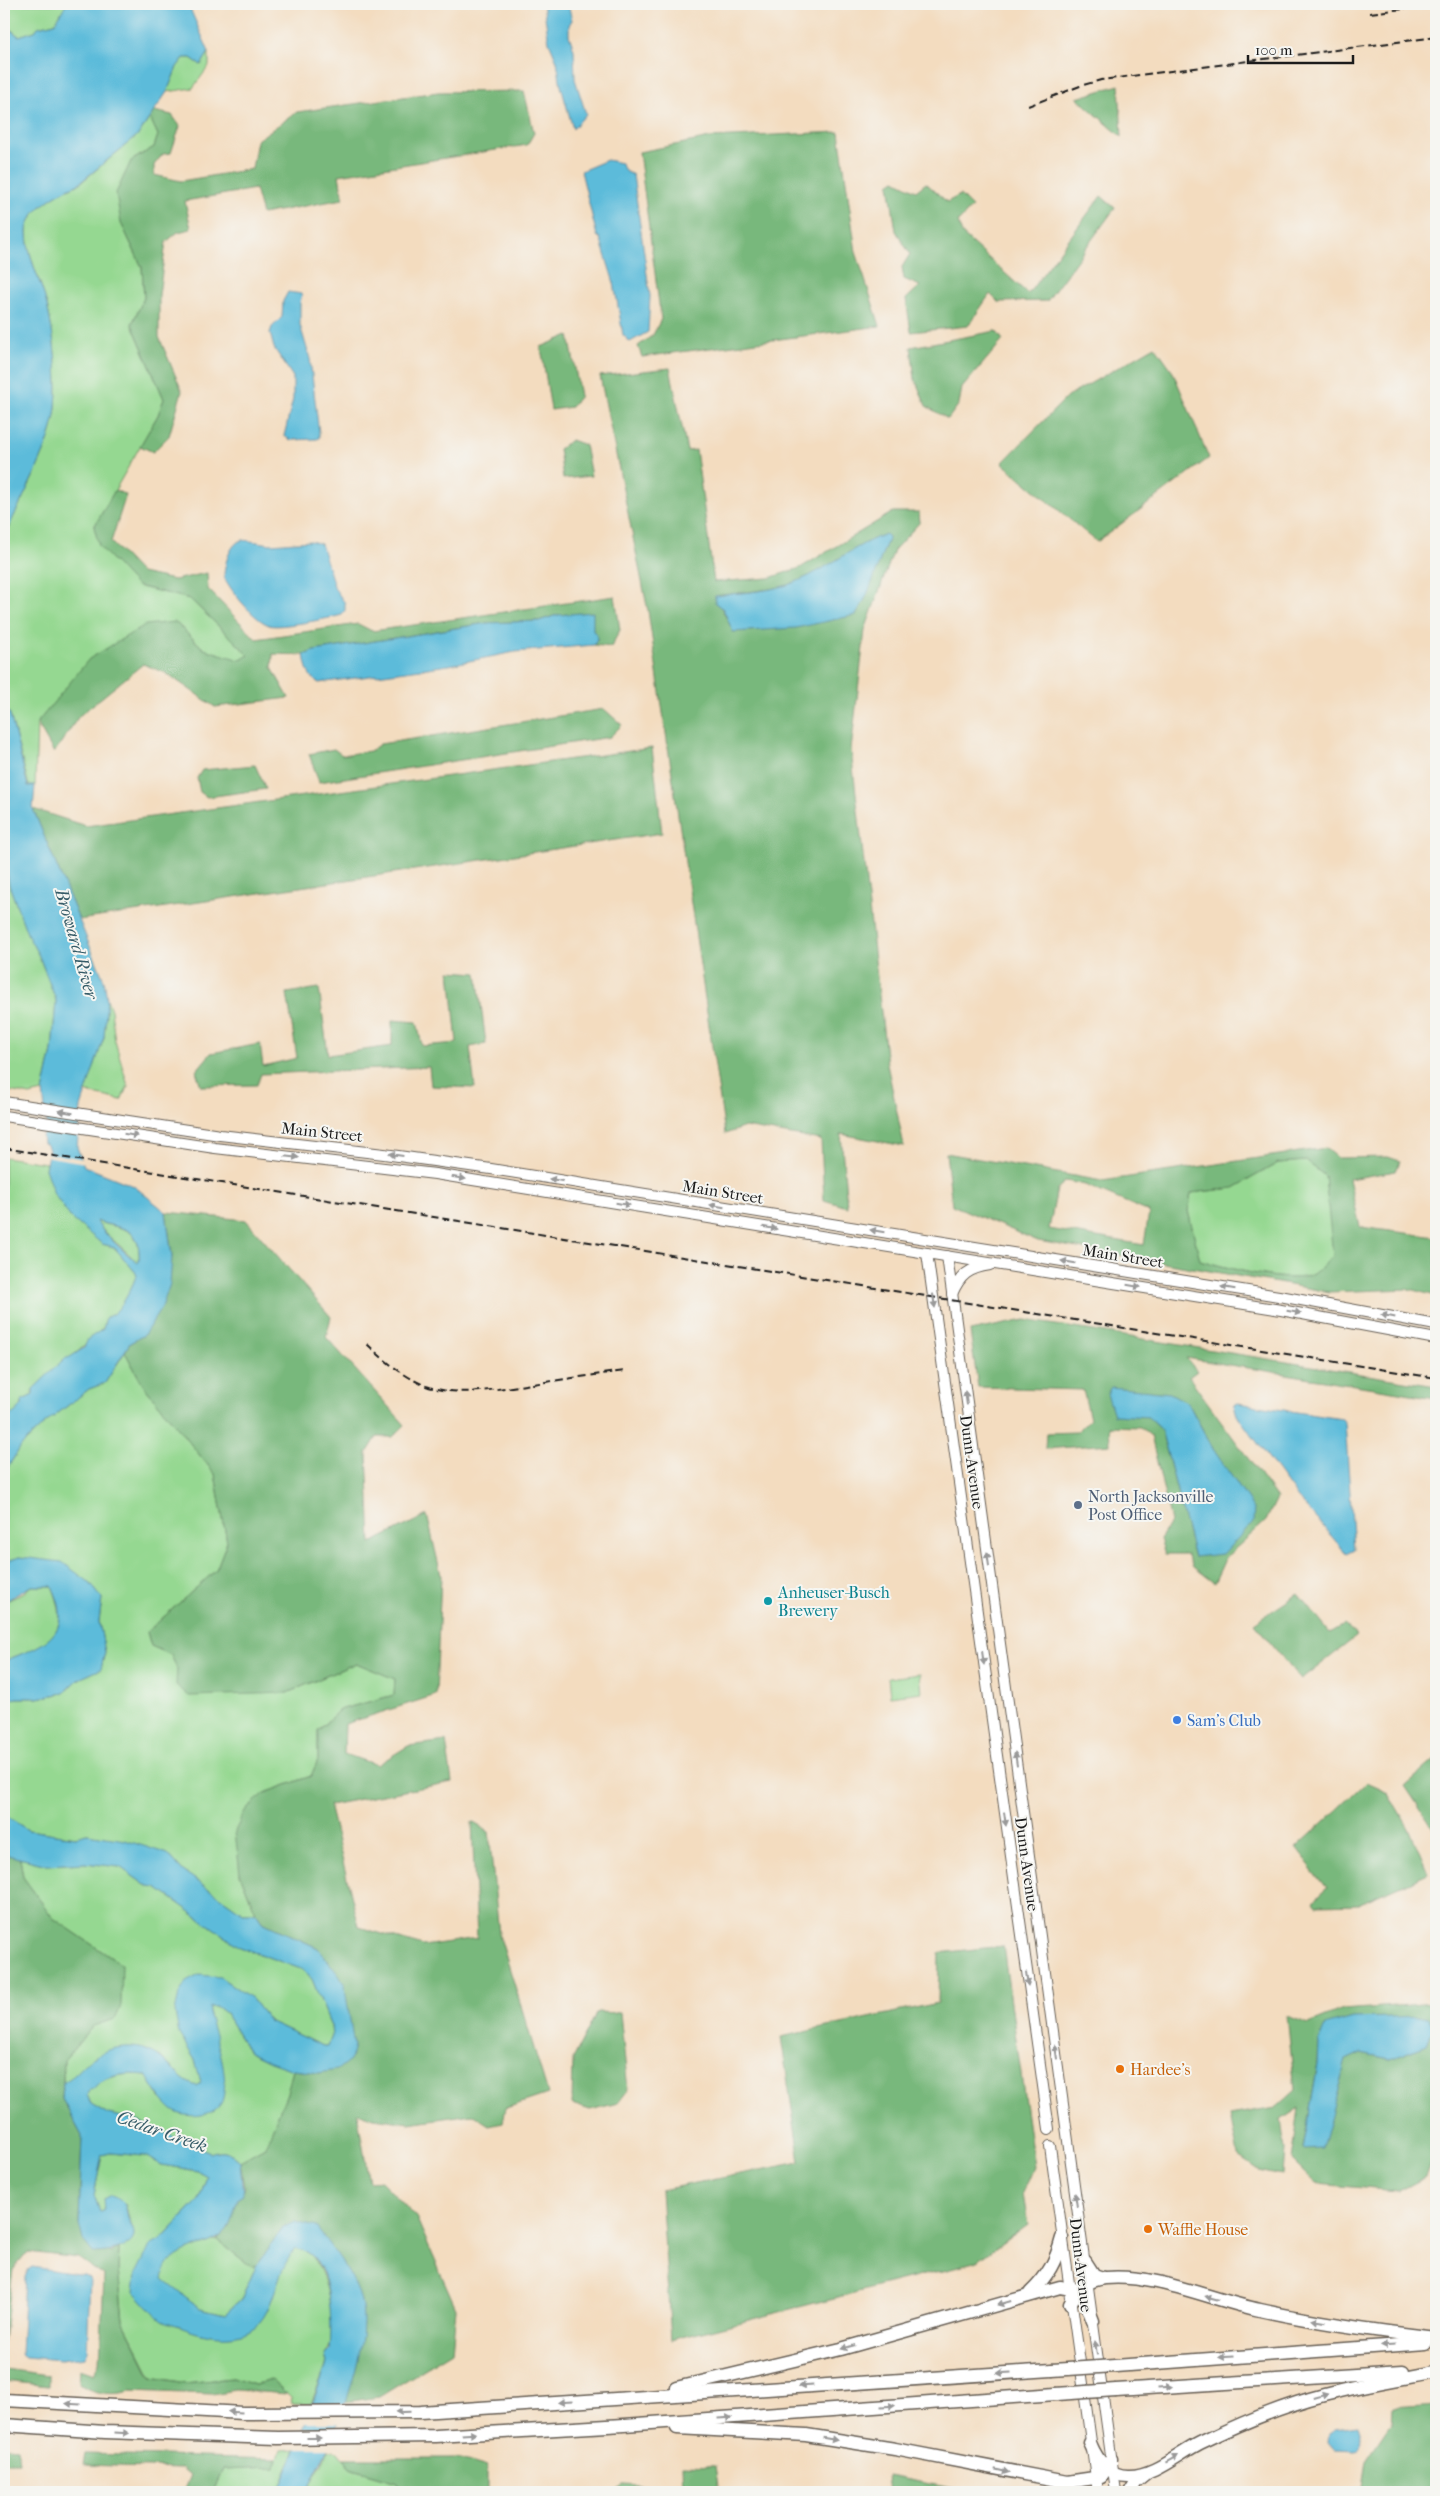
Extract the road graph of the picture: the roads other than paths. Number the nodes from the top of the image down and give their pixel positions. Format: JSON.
{"nodes":[{"id":1,"x":4,"y":1102,"type":"edge"},
{"id":2,"x":4,"y":1116,"type":"edge"},
{"id":3,"x":925,"y":1239,"type":"junction"},
{"id":4,"x":946,"y":1242,"type":"junction"},
{"id":5,"x":927,"y":1253,"type":"junction"},
{"id":6,"x":947,"y":1256,"type":"junction"},
{"id":7,"x":996,"y":1264,"type":"junction"},
{"id":8,"x":952,"y":1294,"type":"junction"},
{"id":9,"x":1436,"y":1325,"type":"edge"},
{"id":10,"x":1436,"y":1339,"type":"edge"},
{"id":11,"x":1062,"y":2238,"type":"junction"},
{"id":12,"x":1085,"y":2261,"type":"junction"},
{"id":13,"x":1103,"y":2278,"type":"junction"},
{"id":14,"x":1078,"y":2287,"type":"junction"},
{"id":15,"x":1026,"y":2297,"type":"junction"},
{"id":16,"x":1070,"y":2304,"type":"joint"},
{"id":17,"x":1093,"y":2321,"type":"joint"},
{"id":18,"x":1436,"y":2338,"type":"edge"},
{"id":19,"x":1436,"y":2342,"type":"edge"},
{"id":20,"x":1436,"y":2371,"type":"edge"},
{"id":21,"x":614,"y":2399,"type":"junction"},
{"id":22,"x":4,"y":2400,"type":"edge"},
{"id":23,"x":4,"y":2425,"type":"edge"},
{"id":24,"x":624,"y":2425,"type":"junction"},
{"id":25,"x":1090,"y":2443,"type":"junction"},
{"id":26,"x":1110,"y":2467,"type":"junction"},
{"id":27,"x":1152,"y":2470,"type":"junction"},
{"id":28,"x":1096,"y":2478,"type":"junction"},
{"id":29,"x":1098,"y":2492,"type":"edge"},
{"id":30,"x":1116,"y":2492,"type":"edge"},
{"id":31,"x":1130,"y":2492,"type":"edge"}],
"edges":[{"from":3,"to":1,"type":"main road","name":"Main Street","one_way":true},
{"from":2,"to":5,"type":"main road","name":"Main Street","one_way":true},
{"from":3,"to":4,"type":"main road","name":"Main Street"},
{"from":3,"to":5,"type":"main road","name":"Dunn Avenue"},
{"from":4,"to":6,"type":"main road","name":"Dunn Avenue"},
{"from":9,"to":4,"type":"main road","name":"Main Street","one_way":true},
{"from":5,"to":6,"type":"main road","name":"Main Street"},
{"from":5,"to":11,"type":"main road","name":"Dunn Avenue","one_way":true},
{"from":6,"to":7,"type":"main road","name":"Main Street"},
{"from":6,"to":8,"type":"main road","name":"Dunn Avenue"},
{"from":7,"to":8,"type":"main road"},
{"from":7,"to":10,"type":"main road","name":"Main Street","one_way":true},
{"from":12,"to":8,"type":"main road","name":"Dunn Avenue","one_way":true},
{"from":11,"to":14,"type":"main road","name":"Dunn Avenue"},
{"from":11,"to":15,"type":"highway"},
{"from":12,"to":13,"type":"highway"},
{"from":12,"to":14,"type":"main road","name":"Dunn Avenue"},
{"from":13,"to":14,"type":"highway"},
{"from":18,"to":13,"type":"highway","one_way":true},
{"from":14,"to":15,"type":"highway"},
{"from":14,"to":16,"type":"highway"},
{"from":14,"to":17,"type":"highway"},
{"from":15,"to":21,"type":"highway","one_way":true},
{"from":16,"to":25,"type":"main road","name":"Dunn Avenue"},
{"from":26,"to":17,"type":"main road","name":"Dunn Avenue","one_way":true},
{"from":19,"to":21,"type":"highway","one_way":true,"bridge":true},
{"from":24,"to":20,"type":"highway","one_way":true,"bridge":true},
{"from":27,"to":20,"type":"highway","one_way":true},
{"from":21,"to":22,"type":"highway","one_way":true},
{"from":23,"to":24,"type":"highway","one_way":true},
{"from":24,"to":28,"type":"highway","one_way":true},
{"from":25,"to":26,"type":"highway"},
{"from":25,"to":28,"type":"main road","name":"Dunn Avenue"},
{"from":26,"to":27,"type":"highway"},
{"from":26,"to":28,"type":"highway"},
{"from":26,"to":30,"type":"main road","name":"Dunn Avenue"},
{"from":27,"to":31,"type":"highway"},
{"from":28,"to":29,"type":"main road","name":"Dunn Avenue"}]}
